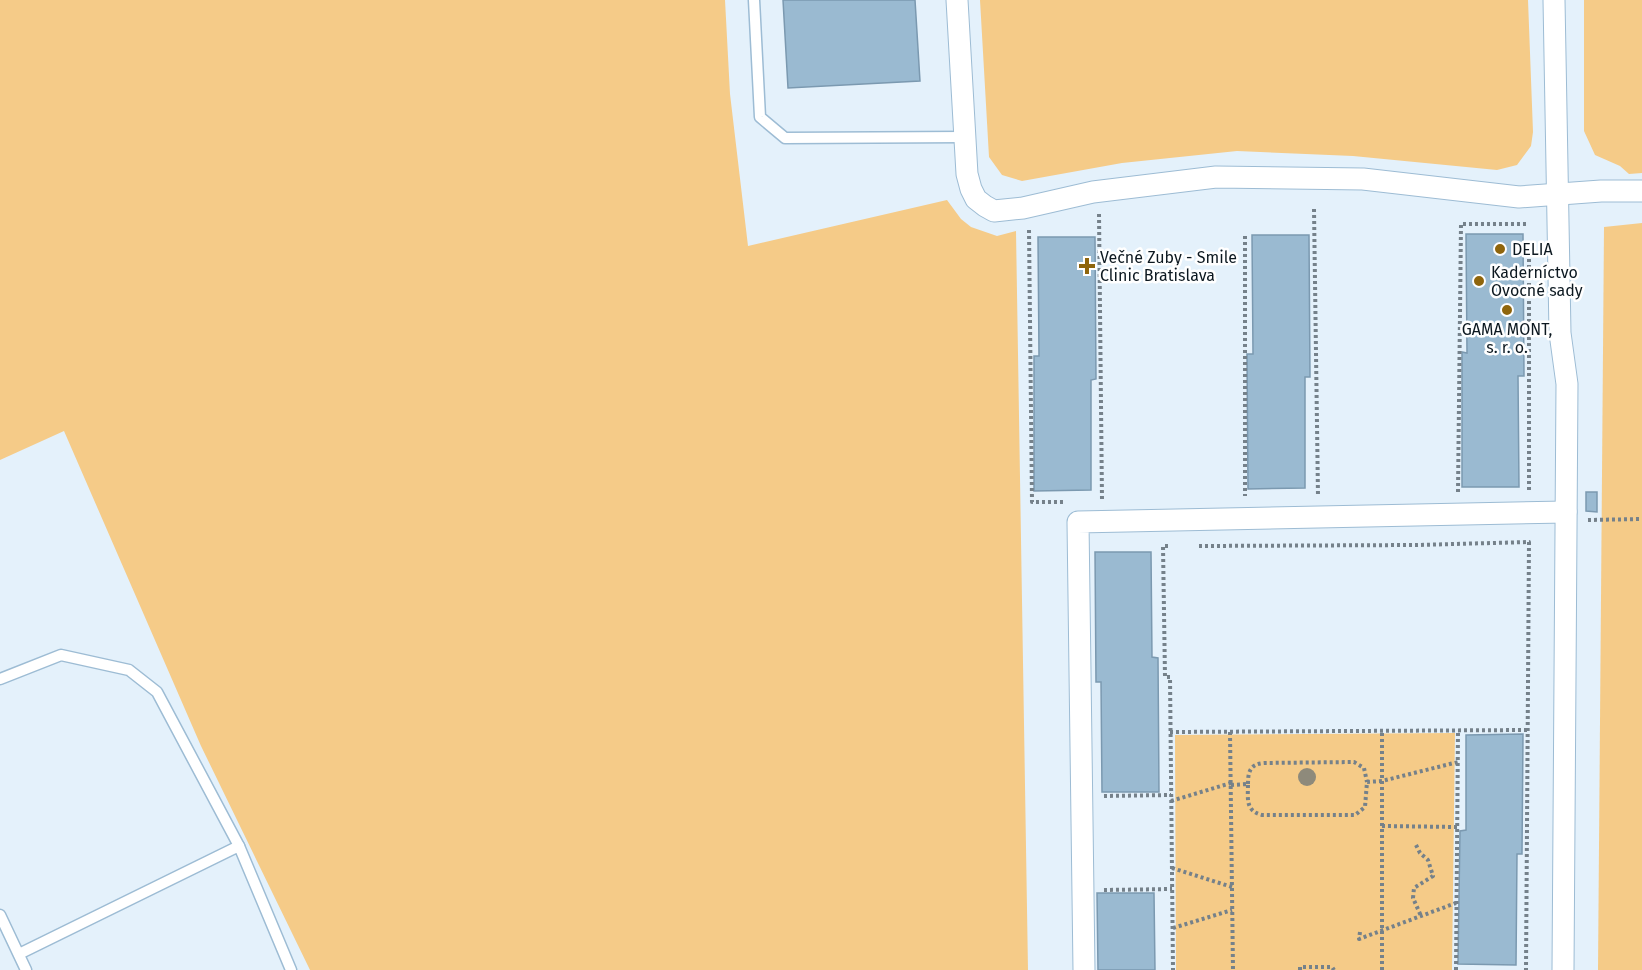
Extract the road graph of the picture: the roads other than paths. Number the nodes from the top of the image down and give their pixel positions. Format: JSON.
{"nodes":[{"id":1,"x":754,"y":0,"type":"edge"},
{"id":2,"x":957,"y":0,"type":"edge"},
{"id":3,"x":1554,"y":0,"type":"edge"},
{"id":4,"x":965,"y":137,"type":"junction"},
{"id":5,"x":1642,"y":191,"type":"edge"},
{"id":6,"x":1558,"y":193,"type":"junction"},
{"id":7,"x":1566,"y":516,"type":"junction"},
{"id":8,"x":0,"y":680,"type":"edge"},
{"id":9,"x":238,"y":846,"type":"junction"},
{"id":10,"x":0,"y":915,"type":"edge"},
{"id":11,"x":19,"y":954,"type":"junction"},
{"id":12,"x":26,"y":970,"type":"edge"},
{"id":13,"x":291,"y":970,"type":"edge"},
{"id":14,"x":1084,"y":970,"type":"edge"},
{"id":15,"x":1563,"y":970,"type":"edge"}],
"edges":[{"from":1,"to":4,"type":"lane"},
{"from":2,"to":4,"type":"street"},
{"from":3,"to":6,"type":"street"},
{"from":4,"to":6,"type":"street"},
{"from":5,"to":6,"type":"street"},
{"from":6,"to":7,"type":"street"},
{"from":7,"to":14,"type":"street"},
{"from":7,"to":15,"type":"street"},
{"from":8,"to":9,"type":"lane"},
{"from":9,"to":11,"type":"lane"},
{"from":9,"to":13,"type":"lane"},
{"from":10,"to":11,"type":"lane"},
{"from":11,"to":12,"type":"lane"}]}
